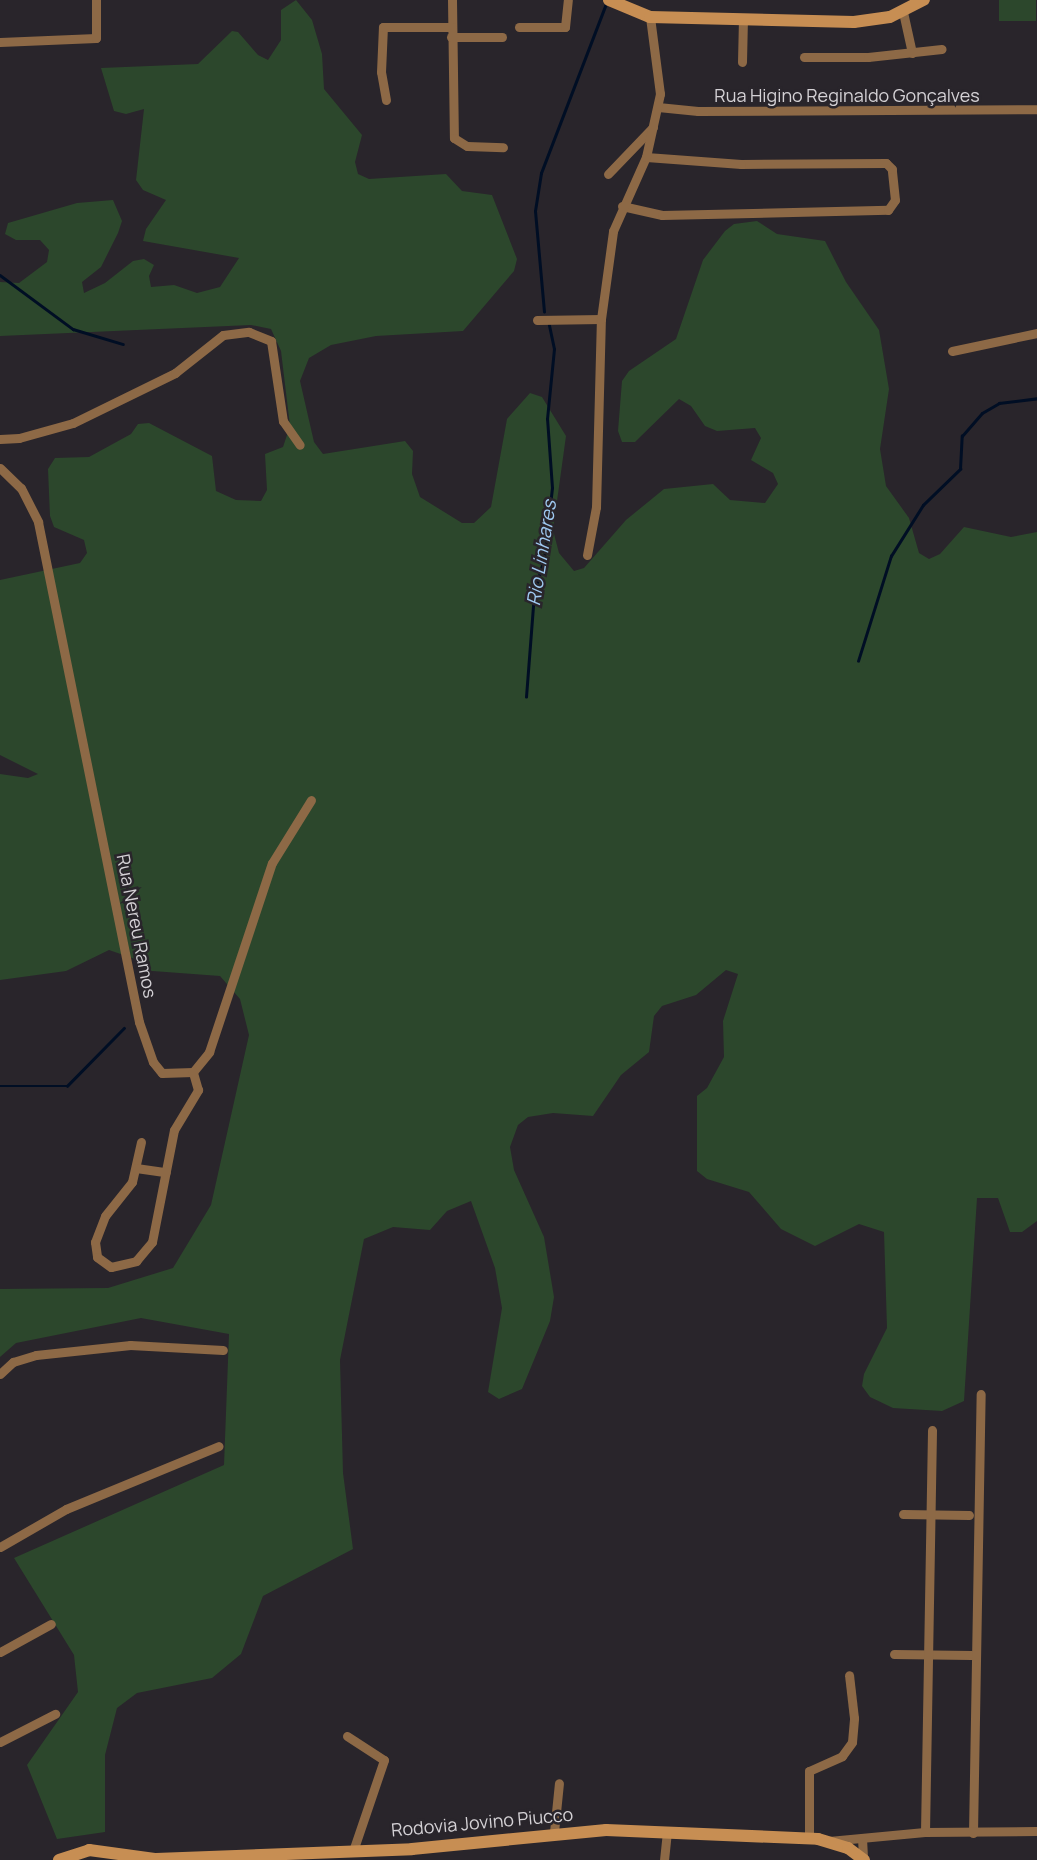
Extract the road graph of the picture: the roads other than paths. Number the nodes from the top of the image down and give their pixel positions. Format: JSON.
{"nodes":[{"id":1,"x":96,"y":0,"type":"edge"},
{"id":2,"x":452,"y":0,"type":"edge"},
{"id":3,"x":568,"y":0,"type":"edge"},
{"id":4,"x":609,"y":0,"type":"edge"},
{"id":5,"x":640,"y":0,"type":"edge"},
{"id":6,"x":924,"y":0,"type":"edge"},
{"id":7,"x":626,"y":10,"type":"junction"},
{"id":8,"x":903,"y":12,"type":"junction"},
{"id":9,"x":650,"y":16,"type":"junction"},
{"id":10,"x":743,"y":19,"type":"junction"},
{"id":11,"x":519,"y":27,"type":"dead end"},
{"id":12,"x":452,"y":32,"type":"junction"},
{"id":13,"x":502,"y":37,"type":"dead end"},
{"id":14,"x":0,"y":42,"type":"edge"},
{"id":15,"x":942,"y":50,"type":"dead end"},
{"id":16,"x":912,"y":53,"type":"junction"},
{"id":17,"x":804,"y":57,"type":"dead end"},
{"id":18,"x":742,"y":62,"type":"dead end"},
{"id":19,"x":386,"y":100,"type":"dead end"},
{"id":20,"x":658,"y":107,"type":"junction"},
{"id":21,"x":1037,"y":109,"type":"edge"},
{"id":22,"x":654,"y":126,"type":"junction"},
{"id":23,"x":503,"y":147,"type":"dead end"},
{"id":24,"x":646,"y":157,"type":"junction"},
{"id":25,"x":608,"y":174,"type":"dead end"},
{"id":26,"x":622,"y":206,"type":"junction"},
{"id":27,"x":601,"y":319,"type":"junction"},
{"id":28,"x":537,"y":320,"type":"dead end"},
{"id":29,"x":1037,"y":333,"type":"edge"},
{"id":30,"x":952,"y":351,"type":"dead end"},
{"id":31,"x":0,"y":439,"type":"edge"},
{"id":32,"x":300,"y":445,"type":"dead end"},
{"id":33,"x":0,"y":468,"type":"edge"},
{"id":34,"x":587,"y":555,"type":"dead end"},
{"id":35,"x":311,"y":800,"type":"dead end"},
{"id":36,"x":193,"y":1072,"type":"junction"},
{"id":37,"x":141,"y":1142,"type":"dead end"},
{"id":38,"x":136,"y":1168,"type":"junction"},
{"id":39,"x":166,"y":1172,"type":"junction"},
{"id":40,"x":223,"y":1350,"type":"dead end"},
{"id":41,"x":0,"y":1374,"type":"edge"},
{"id":42,"x":981,"y":1394,"type":"dead end"},
{"id":43,"x":932,"y":1430,"type":"dead end"},
{"id":44,"x":219,"y":1446,"type":"dead end"},
{"id":45,"x":903,"y":1514,"type":"dead end"},
{"id":46,"x":930,"y":1515,"type":"junction"},
{"id":47,"x":970,"y":1515,"type":"dead end"},
{"id":48,"x":0,"y":1547,"type":"edge"},
{"id":49,"x":51,"y":1624,"type":"dead end"},
{"id":50,"x":0,"y":1652,"type":"edge"},
{"id":51,"x":894,"y":1654,"type":"dead end"},
{"id":52,"x":928,"y":1655,"type":"junction"},
{"id":53,"x":971,"y":1655,"type":"dead end"},
{"id":54,"x":849,"y":1675,"type":"dead end"},
{"id":55,"x":55,"y":1714,"type":"dead end"},
{"id":56,"x":346,"y":1736,"type":"dead end"},
{"id":57,"x":0,"y":1742,"type":"edge"},
{"id":58,"x":559,"y":1783,"type":"dead end"},
{"id":59,"x":1037,"y":1831,"type":"edge"},
{"id":60,"x":554,"y":1832,"type":"junction"},
{"id":61,"x":667,"y":1832,"type":"junction"},
{"id":62,"x":925,"y":1832,"type":"junction"},
{"id":63,"x":974,"y":1833,"type":"junction"},
{"id":64,"x":809,"y":1838,"type":"junction"},
{"id":65,"x":862,"y":1838,"type":"junction"},
{"id":66,"x":829,"y":1841,"type":"junction"},
{"id":67,"x":354,"y":1848,"type":"junction"},
{"id":68,"x":864,"y":1859,"type":"edge"},
{"id":69,"x":59,"y":1860,"type":"edge"},
{"id":70,"x":664,"y":1860,"type":"edge"}],
"edges":[{"from":1,"to":14,"type":"street"},
{"from":2,"to":12,"type":"street"},
{"from":3,"to":11,"type":"street"},
{"from":4,"to":7,"type":"main road"},
{"from":5,"to":7,"type":"street"},
{"from":6,"to":8,"type":"main road"},
{"from":7,"to":9,"type":"main road"},
{"from":8,"to":10,"type":"main road"},
{"from":8,"to":16,"type":"street"},
{"from":9,"to":10,"type":"main road"},
{"from":9,"to":20,"type":"street"},
{"from":10,"to":18,"type":"street"},
{"from":12,"to":13,"type":"street"},
{"from":12,"to":19,"type":"street"},
{"from":12,"to":23,"type":"street"},
{"from":15,"to":16,"type":"street"},
{"from":16,"to":17,"type":"street"},
{"from":20,"to":21,"type":"street","name":"Rua Higino Reginaldo Gonçalves"},
{"from":20,"to":22,"type":"street"},
{"from":22,"to":24,"type":"street"},
{"from":22,"to":25,"type":"street"},
{"from":24,"to":26,"type":"street"},
{"from":24,"to":26,"type":"street"},
{"from":26,"to":27,"type":"street"},
{"from":27,"to":28,"type":"street"},
{"from":27,"to":34,"type":"street"},
{"from":29,"to":30,"type":"street"},
{"from":31,"to":32,"type":"street"},
{"from":33,"to":36,"type":"street","name":"Rua Nereu Ramos"},
{"from":35,"to":36,"type":"street"},
{"from":36,"to":39,"type":"street"},
{"from":37,"to":38,"type":"street"},
{"from":38,"to":39,"type":"street"},
{"from":38,"to":39,"type":"street"},
{"from":40,"to":41,"type":"street"},
{"from":42,"to":63,"type":"street"},
{"from":43,"to":46,"type":"street"},
{"from":44,"to":48,"type":"street"},
{"from":45,"to":46,"type":"street"},
{"from":46,"to":47,"type":"street"},
{"from":46,"to":52,"type":"street"},
{"from":49,"to":50,"type":"street"},
{"from":51,"to":52,"type":"street"},
{"from":52,"to":53,"type":"street"},
{"from":52,"to":62,"type":"street"},
{"from":54,"to":64,"type":"street"},
{"from":55,"to":57,"type":"street"},
{"from":56,"to":67,"type":"street"},
{"from":58,"to":60,"type":"street"},
{"from":59,"to":63,"type":"street"},
{"from":60,"to":61,"type":"main road","name":"Rodovia Jovino Piucco"},
{"from":60,"to":67,"type":"main road","name":"Rodovia Jovino Piucco"},
{"from":61,"to":64,"type":"main road","name":"Rodovia Jovino Piucco"},
{"from":61,"to":70,"type":"street"},
{"from":62,"to":63,"type":"street"},
{"from":62,"to":65,"type":"street"},
{"from":64,"to":66,"type":"main road","name":"Rodovia Jovino Piucco"},
{"from":65,"to":66,"type":"street"},
{"from":65,"to":68,"type":"street"},
{"from":66,"to":68,"type":"main road","name":"Rodovia Jovino Piucco"},
{"from":67,"to":69,"type":"main road","name":"Rodovia Jovino Piucco"}]}
